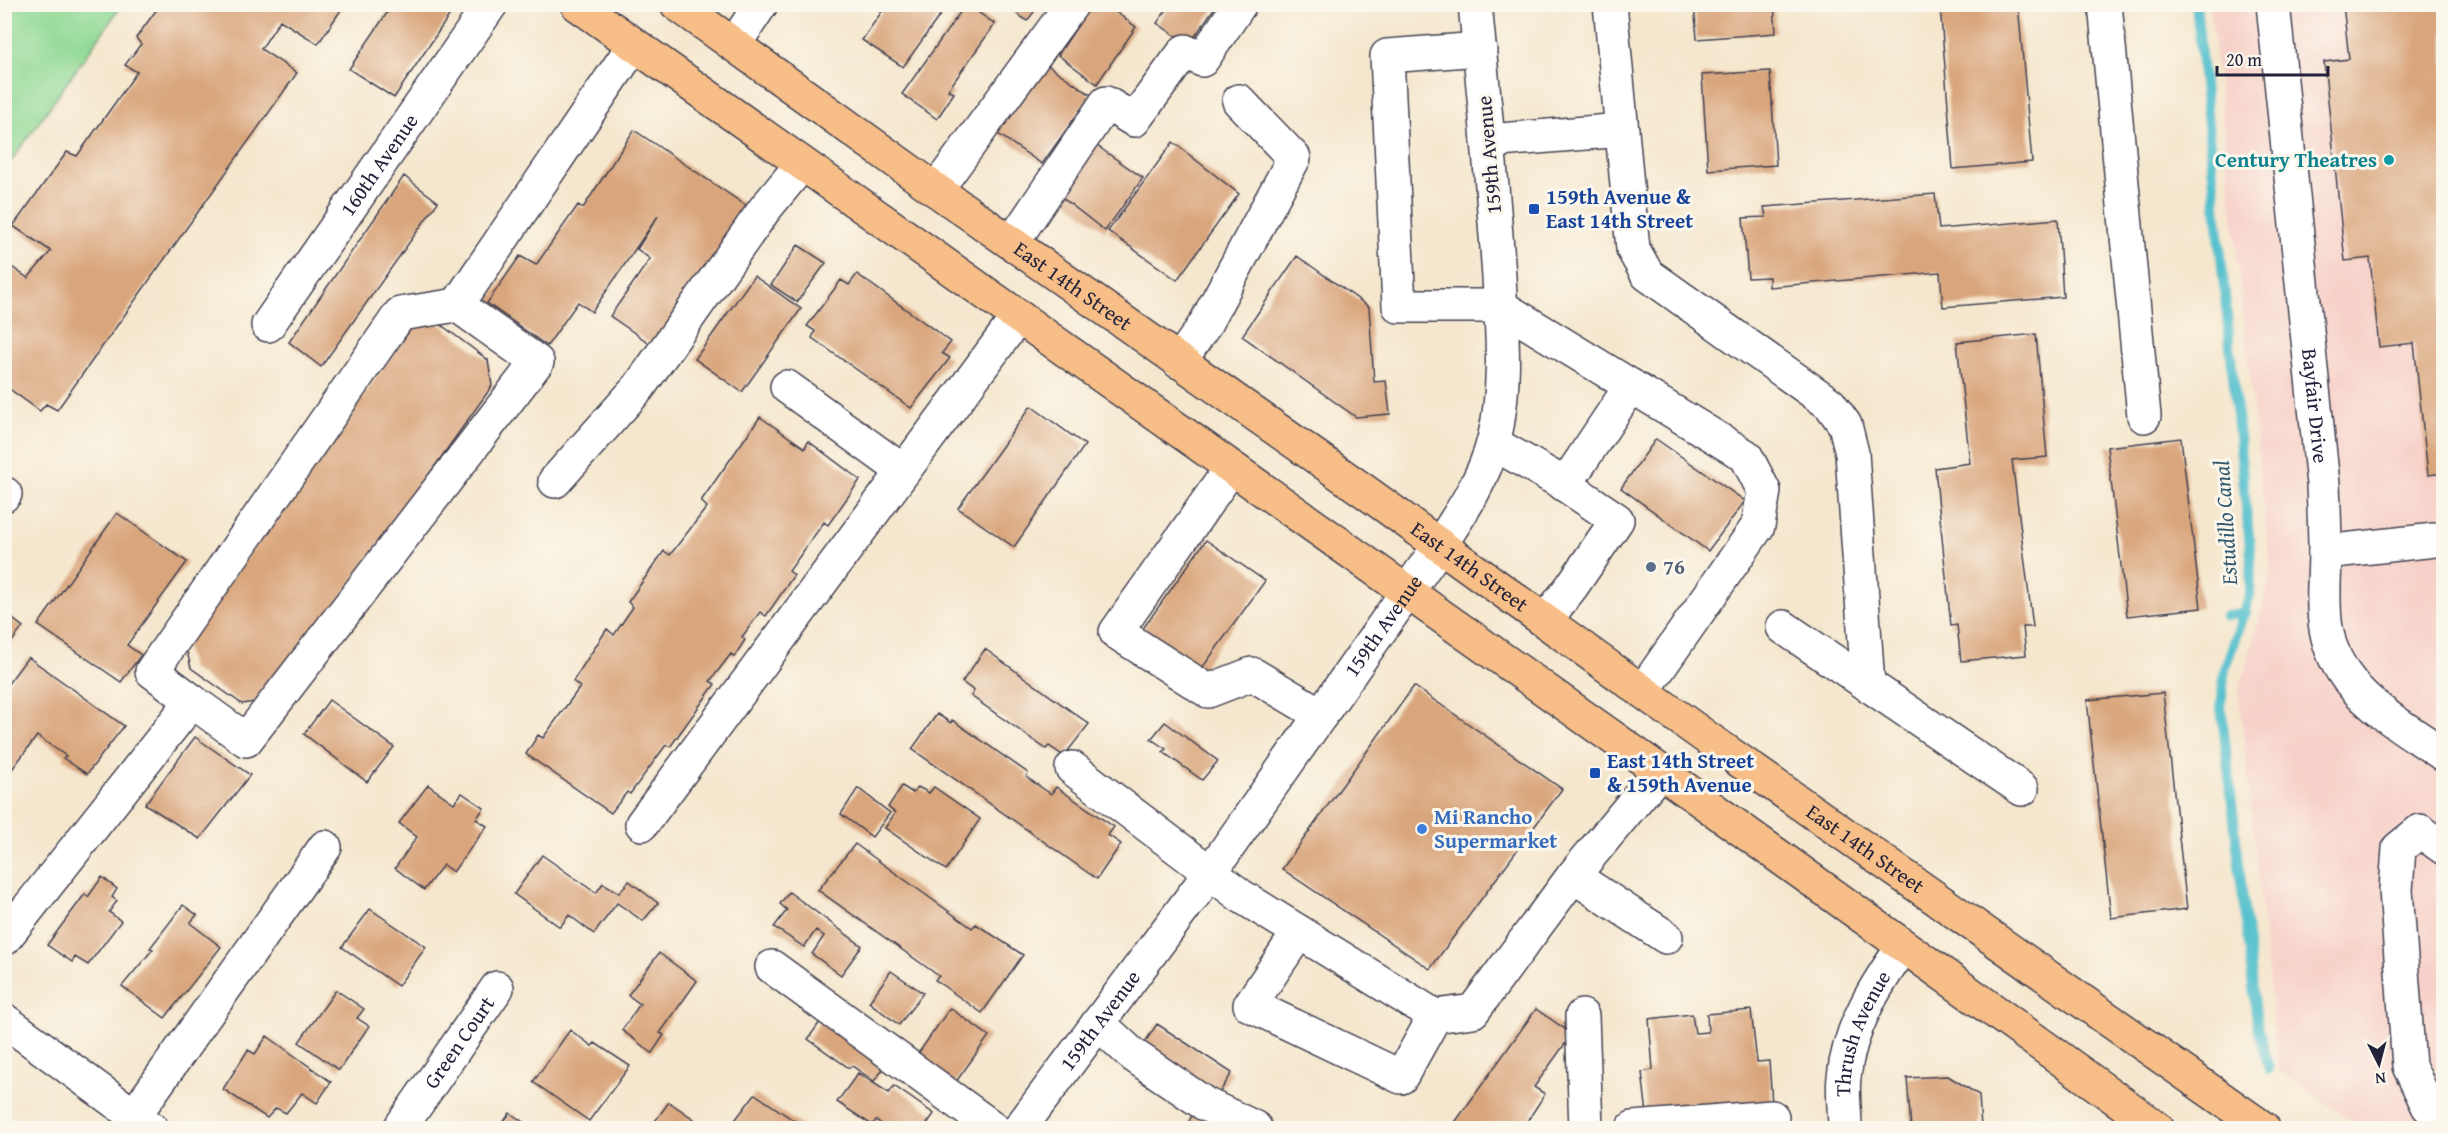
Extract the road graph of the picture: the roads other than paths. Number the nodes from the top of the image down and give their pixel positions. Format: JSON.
{"nodes":[{"id":1,"x":491,"y":4,"type":"edge"},
{"id":2,"x":577,"y":4,"type":"edge"},
{"id":3,"x":677,"y":4,"type":"edge"},
{"id":4,"x":761,"y":4,"type":"edge"},
{"id":5,"x":1072,"y":4,"type":"edge"},
{"id":6,"x":1240,"y":4,"type":"edge"},
{"id":7,"x":1475,"y":4,"type":"edge"},
{"id":8,"x":1610,"y":4,"type":"edge"},
{"id":9,"x":2105,"y":4,"type":"edge"},
{"id":10,"x":2273,"y":4,"type":"edge"},
{"id":11,"x":634,"y":45,"type":"junction"},
{"id":12,"x":734,"y":45,"type":"junction"},
{"id":13,"x":1480,"y":49,"type":"junction"},
{"id":14,"x":1239,"y":101,"type":"dead end"},
{"id":15,"x":1622,"y":130,"type":"junction"},
{"id":16,"x":1488,"y":141,"type":"junction"},
{"id":17,"x":802,"y":164,"type":"junction"},
{"id":18,"x":936,"y":190,"type":"junction"},
{"id":19,"x":1012,"y":243,"type":"junction"},
{"id":20,"x":457,"y":305,"type":"junction"},
{"id":21,"x":1500,"y":306,"type":"junction"},
{"id":22,"x":1018,"y":317,"type":"junction"},
{"id":23,"x":268,"y":325,"type":"dead end"},
{"id":24,"x":1179,"y":362,"type":"junction"},
{"id":25,"x":1631,"y":386,"type":"junction"},
{"id":26,"x":787,"y":387,"type":"dead end"},
{"id":27,"x":2144,"y":416,"type":"dead end"},
{"id":28,"x":1493,"y":443,"type":"junction"},
{"id":29,"x":1231,"y":468,"type":"junction"},
{"id":30,"x":903,"y":471,"type":"junction"},
{"id":31,"x":555,"y":481,"type":"dead end"},
{"id":32,"x":1565,"y":485,"type":"junction"},
{"id":33,"x":2444,"y":539,"type":"edge"},
{"id":34,"x":1440,"y":545,"type":"junction"},
{"id":35,"x":2325,"y":552,"type":"junction"},
{"id":36,"x":1407,"y":592,"type":"junction"},
{"id":37,"x":1545,"y":621,"type":"junction"},
{"id":38,"x":1783,"y":627,"type":"dead end"},
{"id":39,"x":1868,"y":685,"type":"junction"},
{"id":40,"x":1643,"y":691,"type":"junction"},
{"id":41,"x":192,"y":700,"type":"junction"},
{"id":42,"x":1321,"y":715,"type":"junction"},
{"id":43,"x":2444,"y":755,"type":"edge"},
{"id":44,"x":1072,"y":768,"type":"dead end"},
{"id":45,"x":1660,"y":771,"type":"junction"},
{"id":46,"x":2022,"y":789,"type":"dead end"},
{"id":47,"x":642,"y":824,"type":"dead end"},
{"id":48,"x":325,"y":847,"type":"dead end"},
{"id":49,"x":2444,"y":848,"type":"edge"},
{"id":50,"x":1210,"y":873,"type":"junction"},
{"id":51,"x":1573,"y":876,"type":"junction"},
{"id":52,"x":1299,"y":932,"type":"junction"},
{"id":53,"x":1666,"y":937,"type":"dead end"},
{"id":54,"x":4,"y":939,"type":"edge"},
{"id":55,"x":1903,"y":946,"type":"junction"},
{"id":56,"x":772,"y":967,"type":"dead end"},
{"id":57,"x":497,"y":988,"type":"dead end"},
{"id":58,"x":1435,"y":1016,"type":"junction"},
{"id":59,"x":1582,"y":1016,"type":"dead end"},
{"id":60,"x":4,"y":1020,"type":"edge"},
{"id":61,"x":1098,"y":1023,"type":"junction"},
{"id":62,"x":1772,"y":1117,"type":"dead end"},
{"id":63,"x":2444,"y":1119,"type":"edge"},
{"id":64,"x":143,"y":1122,"type":"edge"},
{"id":65,"x":400,"y":1128,"type":"edge"},
{"id":66,"x":993,"y":1128,"type":"edge"},
{"id":67,"x":1020,"y":1128,"type":"edge"},
{"id":68,"x":1256,"y":1128,"type":"edge"},
{"id":69,"x":1586,"y":1128,"type":"edge"},
{"id":70,"x":1633,"y":1128,"type":"edge"},
{"id":71,"x":1845,"y":1128,"type":"edge"},
{"id":72,"x":2157,"y":1128,"type":"edge"},
{"id":73,"x":2263,"y":1128,"type":"edge"}],
"edges":[{"from":1,"to":23,"type":"street","name":"160th Avenue"},
{"from":2,"to":11,"type":"main road"},
{"from":3,"to":12,"type":"main road","name":"East 14th Street"},
{"from":4,"to":12,"type":"street"},
{"from":5,"to":18,"type":"street"},
{"from":6,"to":19,"type":"street"},
{"from":7,"to":13,"type":"street","name":"159th Avenue"},
{"from":8,"to":15,"type":"street"},
{"from":9,"to":27,"type":"street"},
{"from":10,"to":35,"type":"street","name":"Bayfair Drive"},
{"from":11,"to":17,"type":"main road"},
{"from":11,"to":20,"type":"street"},
{"from":12,"to":18,"type":"main road","name":"East 14th Street"},
{"from":13,"to":16,"type":"street","name":"159th Avenue"},
{"from":13,"to":21,"type":"street"},
{"from":14,"to":24,"type":"street"},
{"from":15,"to":16,"type":"street"},
{"from":15,"to":39,"type":"street"},
{"from":16,"to":21,"type":"street","name":"159th Avenue"},
{"from":17,"to":22,"type":"main road"},
{"from":17,"to":31,"type":"street"},
{"from":18,"to":19,"type":"main road","name":"East 14th Street"},
{"from":19,"to":24,"type":"main road","name":"East 14th Street"},
{"from":20,"to":41,"type":"street"},
{"from":20,"to":41,"type":"street"},
{"from":21,"to":25,"type":"street"},
{"from":21,"to":28,"type":"street","name":"159th Avenue"},
{"from":22,"to":29,"type":"main road"},
{"from":22,"to":30,"type":"street"},
{"from":24,"to":34,"type":"main road","name":"East 14th Street"},
{"from":25,"to":32,"type":"street"},
{"from":25,"to":40,"type":"street"},
{"from":26,"to":30,"type":"street"},
{"from":28,"to":32,"type":"street"},
{"from":28,"to":34,"type":"street","name":"159th Avenue"},
{"from":29,"to":36,"type":"main road"},
{"from":29,"to":42,"type":"street"},
{"from":30,"to":47,"type":"street"},
{"from":32,"to":37,"type":"street"},
{"from":33,"to":35,"type":"street"},
{"from":34,"to":36,"type":"street","name":"159th Avenue"},
{"from":34,"to":37,"type":"main road","name":"East 14th Street"},
{"from":35,"to":43,"type":"street","name":"Bayfair Drive"},
{"from":36,"to":42,"type":"street","name":"159th Avenue"},
{"from":36,"to":45,"type":"main road"},
{"from":37,"to":40,"type":"main road","name":"East 14th Street"},
{"from":38,"to":39,"type":"street"},
{"from":39,"to":46,"type":"street"},
{"from":40,"to":73,"type":"main road","name":"East 14th Street"},
{"from":41,"to":54,"type":"street"},
{"from":42,"to":50,"type":"street","name":"159th Avenue"},
{"from":44,"to":50,"type":"street"},
{"from":45,"to":51,"type":"street"},
{"from":45,"to":55,"type":"main road"},
{"from":48,"to":64,"type":"street"},
{"from":49,"to":63,"type":"street"},
{"from":50,"to":52,"type":"street"},
{"from":50,"to":61,"type":"street","name":"159th Avenue"},
{"from":51,"to":53,"type":"street"},
{"from":51,"to":58,"type":"street"},
{"from":52,"to":58,"type":"street"},
{"from":52,"to":58,"type":"street"},
{"from":55,"to":71,"type":"street","name":"Thrush Avenue"},
{"from":55,"to":72,"type":"main road"},
{"from":56,"to":66,"type":"street"},
{"from":57,"to":65,"type":"street","name":"Green Court"},
{"from":59,"to":69,"type":"street"},
{"from":60,"to":64,"type":"street"},
{"from":61,"to":67,"type":"street","name":"159th Avenue"},
{"from":61,"to":68,"type":"street"},
{"from":62,"to":70,"type":"street"}]}
